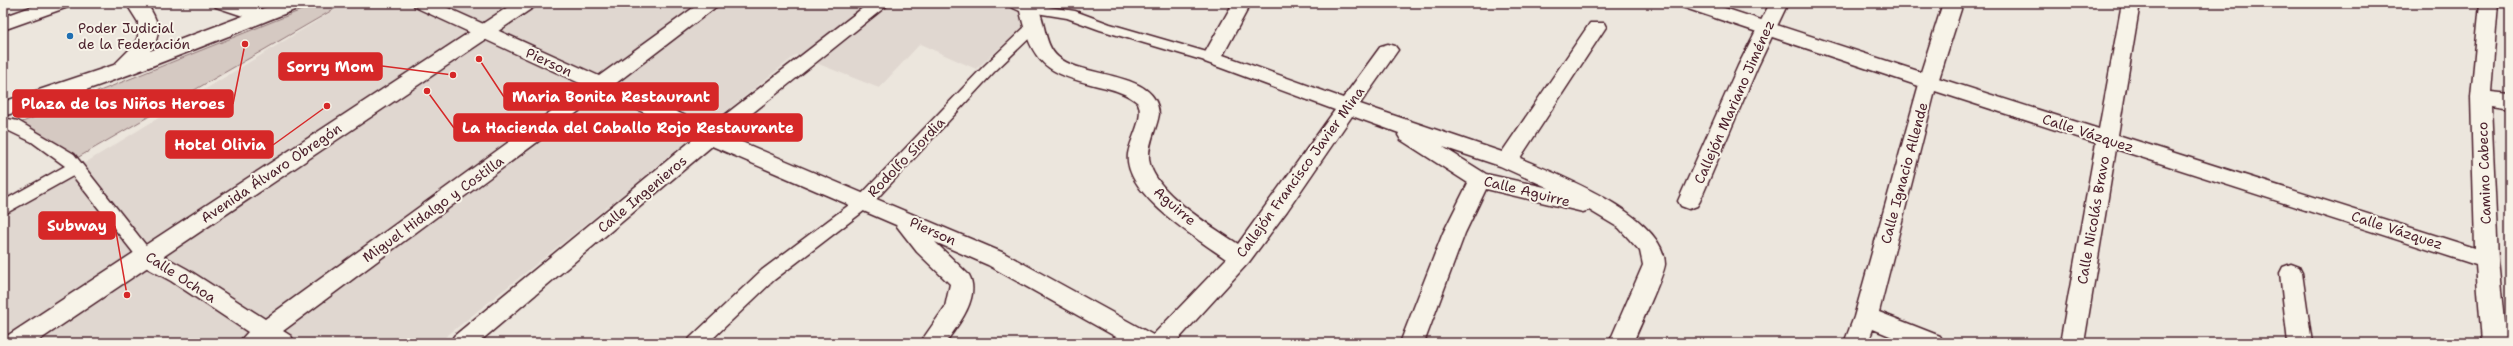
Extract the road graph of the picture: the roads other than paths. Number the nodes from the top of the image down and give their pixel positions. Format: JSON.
{"nodes":[{"id":1,"x":40,"y":3,"type":"edge"},
{"id":2,"x":61,"y":3,"type":"edge"},
{"id":3,"x":136,"y":3,"type":"edge"},
{"id":4,"x":223,"y":3,"type":"edge"},
{"id":5,"x":294,"y":3,"type":"edge"},
{"id":6,"x":422,"y":3,"type":"edge"},
{"id":7,"x":527,"y":3,"type":"edge"},
{"id":8,"x":712,"y":3,"type":"edge"},
{"id":9,"x":881,"y":3,"type":"edge"},
{"id":10,"x":1082,"y":3,"type":"edge"},
{"id":11,"x":1242,"y":3,"type":"edge"},
{"id":12,"x":1689,"y":3,"type":"edge"},
{"id":13,"x":1779,"y":3,"type":"edge"},
{"id":14,"x":1953,"y":3,"type":"edge"},
{"id":15,"x":2131,"y":3,"type":"edge"},
{"id":16,"x":2489,"y":3,"type":"edge"},
{"id":17,"x":1023,"y":6,"type":"edge"},
{"id":18,"x":1070,"y":14,"type":"junction"},
{"id":19,"x":3,"y":16,"type":"edge"},
{"id":20,"x":263,"y":16,"type":"junction"},
{"id":21,"x":3,"y":24,"type":"edge"},
{"id":22,"x":1033,"y":27,"type":"junction"},
{"id":23,"x":1597,"y":27,"type":"dead end"},
{"id":24,"x":1767,"y":28,"type":"junction"},
{"id":25,"x":483,"y":32,"type":"junction"},
{"id":26,"x":1388,"y":50,"type":"dead end"},
{"id":27,"x":1212,"y":58,"type":"junction"},
{"id":28,"x":115,"y":72,"type":"junction"},
{"id":29,"x":1928,"y":82,"type":"junction"},
{"id":30,"x":601,"y":86,"type":"junction"},
{"id":31,"x":2481,"y":97,"type":"junction"},
{"id":32,"x":2510,"y":101,"type":"edge"},
{"id":33,"x":1346,"y":106,"type":"junction"},
{"id":34,"x":3,"y":109,"type":"edge"},
{"id":35,"x":1389,"y":122,"type":"junction"},
{"id":36,"x":3,"y":124,"type":"edge"},
{"id":37,"x":704,"y":133,"type":"junction"},
{"id":38,"x":2107,"y":139,"type":"junction"},
{"id":39,"x":1507,"y":161,"type":"junction"},
{"id":40,"x":74,"y":168,"type":"junction"},
{"id":41,"x":1480,"y":180,"type":"junction"},
{"id":42,"x":1689,"y":201,"type":"dead end"},
{"id":43,"x":863,"y":203,"type":"junction"},
{"id":44,"x":3,"y":209,"type":"edge"},
{"id":45,"x":1608,"y":209,"type":"junction"},
{"id":46,"x":901,"y":216,"type":"junction"},
{"id":47,"x":146,"y":257,"type":"junction"},
{"id":48,"x":1240,"y":257,"type":"junction"},
{"id":49,"x":2487,"y":260,"type":"junction"},
{"id":50,"x":2291,"y":273,"type":"dead end"},
{"id":51,"x":1866,"y":318,"type":"junction"},
{"id":52,"x":266,"y":339,"type":"edge"},
{"id":53,"x":16,"y":343,"type":"edge"},
{"id":54,"x":462,"y":343,"type":"edge"},
{"id":55,"x":696,"y":343,"type":"edge"},
{"id":56,"x":932,"y":343,"type":"edge"},
{"id":57,"x":1147,"y":343,"type":"edge"},
{"id":58,"x":1160,"y":343,"type":"edge"},
{"id":59,"x":1412,"y":343,"type":"edge"},
{"id":60,"x":1621,"y":343,"type":"edge"},
{"id":61,"x":1856,"y":343,"type":"edge"},
{"id":62,"x":1932,"y":343,"type":"edge"},
{"id":63,"x":2072,"y":343,"type":"edge"},
{"id":64,"x":2300,"y":343,"type":"edge"},
{"id":65,"x":2494,"y":343,"type":"edge"}],
"edges":[{"from":1,"to":19,"type":"main road"},
{"from":2,"to":21,"type":"main road"},
{"from":3,"to":28,"type":"main road"},
{"from":4,"to":20,"type":"main road"},
{"from":5,"to":20,"type":"main road"},
{"from":6,"to":25,"type":"street","name":"Pierson"},
{"from":7,"to":25,"type":"main road","name":"Avenida Álvaro Obregón"},
{"from":8,"to":30,"type":"street","name":"Miguel Hidalgo y Costilla"},
{"from":9,"to":37,"type":"street","name":"Calle Ingenieros"},
{"from":10,"to":18,"type":"street"},
{"from":11,"to":27,"type":"street"},
{"from":12,"to":24,"type":"main road","name":"Calle Vázquez"},
{"from":13,"to":24,"type":"street","name":"Callejón Mariano Jiménez"},
{"from":14,"to":29,"type":"main road","name":"Calle Ignacio Allende"},
{"from":15,"to":38,"type":"street","name":"Calle Nicolás Bravo"},
{"from":16,"to":31,"type":"street","name":"Camino Cabeco"},
{"from":17,"to":18,"type":"street"},
{"from":17,"to":22,"type":"street"},
{"from":18,"to":27,"type":"street"},
{"from":20,"to":28,"type":"main road"},
{"from":22,"to":43,"type":"street","name":"Rodolfo Siordia"},
{"from":22,"to":48,"type":"street","name":"Aguirre"},
{"from":23,"to":39,"type":"street"},
{"from":24,"to":29,"type":"main road","name":"Calle Vázquez"},
{"from":24,"to":42,"type":"street","name":"Callejón Mariano Jiménez"},
{"from":25,"to":30,"type":"street","name":"Pierson"},
{"from":25,"to":47,"type":"main road","name":"Avenida Álvaro Obregón"},
{"from":26,"to":33,"type":"street","name":"Callejón Francisco Javier Mina"},
{"from":27,"to":33,"type":"street","name":"Calle Aguirre"},
{"from":28,"to":34,"type":"main road"},
{"from":29,"to":38,"type":"street","name":"Calle Vázquez"},
{"from":29,"to":51,"type":"street","name":"Calle Ignacio Allende"},
{"from":30,"to":37,"type":"street","name":"Pierson"},
{"from":30,"to":52,"type":"street","name":"Miguel Hidalgo y Costilla"},
{"from":31,"to":32,"type":"street"},
{"from":31,"to":49,"type":"street","name":"Camino Cabeco"},
{"from":33,"to":35,"type":"street","name":"Calle Aguirre"},
{"from":33,"to":48,"type":"street","name":"Callejón Francisco Javier Mina"},
{"from":35,"to":39,"type":"street","name":"Calle Aguirre"},
{"from":35,"to":41,"type":"street","name":"Calle Aguirre"},
{"from":36,"to":40,"type":"street","name":"Calle Ochoa"},
{"from":37,"to":43,"type":"street","name":"Pierson"},
{"from":37,"to":54,"type":"street","name":"Calle Ingenieros"},
{"from":38,"to":49,"type":"street","name":"Calle Vázquez"},
{"from":38,"to":63,"type":"street","name":"Calle Nicolás Bravo"},
{"from":39,"to":45,"type":"street","name":"Calle Aguirre"},
{"from":40,"to":44,"type":"street"},
{"from":40,"to":47,"type":"street","name":"Calle Ochoa"},
{"from":41,"to":45,"type":"street","name":"Calle Aguirre"},
{"from":41,"to":59,"type":"street"},
{"from":43,"to":46,"type":"street","name":"Pierson"},
{"from":43,"to":55,"type":"street","name":"Rodolfo Siordia"},
{"from":45,"to":60,"type":"street","name":"Calle Aguirre"},
{"from":46,"to":56,"type":"street"},
{"from":46,"to":57,"type":"street","name":"Pierson"},
{"from":47,"to":52,"type":"street","name":"Calle Ochoa"},
{"from":47,"to":53,"type":"main road","name":"Avenida Álvaro Obregón"},
{"from":48,"to":58,"type":"street","name":"Callejón Francisco Javier Mina"},
{"from":49,"to":65,"type":"street","name":"Camino Cabeco"},
{"from":50,"to":64,"type":"street"},
{"from":51,"to":61,"type":"street","name":"Calle Ignacio Allende"},
{"from":51,"to":62,"type":"street"}]}
